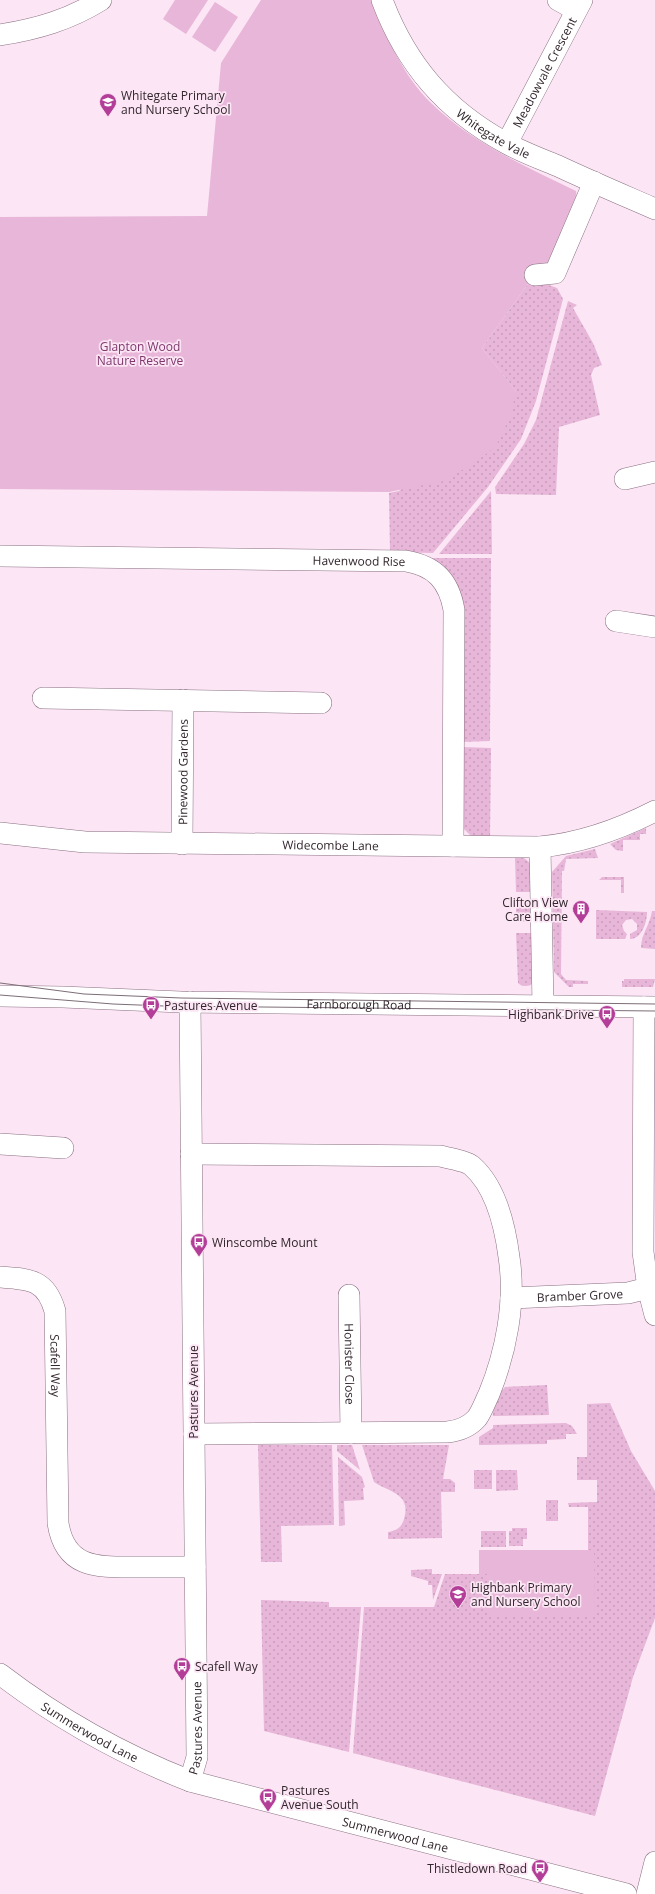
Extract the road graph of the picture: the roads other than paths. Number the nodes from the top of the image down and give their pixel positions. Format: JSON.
{"nodes":[{"id":1,"x":100,"y":0,"type":"edge"},
{"id":2,"x":382,"y":0,"type":"edge"},
{"id":3,"x":558,"y":0,"type":"edge"},
{"id":4,"x":579,"y":5,"type":"edge"},
{"id":5,"x":0,"y":35,"type":"edge"},
{"id":6,"x":506,"y":143,"type":"junction"},
{"id":7,"x":594,"y":182,"type":"junction"},
{"id":8,"x":655,"y":209,"type":"edge"},
{"id":9,"x":535,"y":275,"type":"dead end"},
{"id":10,"x":655,"y":472,"type":"edge"},
{"id":11,"x":625,"y":478,"type":"dead end"},
{"id":12,"x":0,"y":556,"type":"edge"},
{"id":13,"x":616,"y":621,"type":"dead end"},
{"id":14,"x":655,"y":627,"type":"edge"},
{"id":15,"x":43,"y":698,"type":"dead end"},
{"id":16,"x":183,"y":700,"type":"junction"},
{"id":17,"x":321,"y":703,"type":"dead end"},
{"id":18,"x":655,"y":811,"type":"edge"},
{"id":19,"x":0,"y":833,"type":"edge"},
{"id":20,"x":182,"y":844,"type":"junction"},
{"id":21,"x":453,"y":846,"type":"junction"},
{"id":22,"x":540,"y":847,"type":"junction"},
{"id":23,"x":0,"y":982,"type":"edge"},
{"id":24,"x":0,"y":996,"type":"edge"},
{"id":25,"x":63,"y":997,"type":"junction"},
{"id":26,"x":190,"y":1002,"type":"junction"},
{"id":27,"x":543,"y":1006,"type":"junction"},
{"id":28,"x":650,"y":1007,"type":"edge"},
{"id":29,"x":0,"y":1144,"type":"edge"},
{"id":30,"x":63,"y":1148,"type":"dead end"},
{"id":31,"x":192,"y":1154,"type":"junction"},
{"id":32,"x":648,"y":1203,"type":"edge"},
{"id":33,"x":0,"y":1277,"type":"edge"},
{"id":34,"x":648,"y":1288,"type":"junction"},
{"id":35,"x":350,"y":1295,"type":"dead end"},
{"id":36,"x":511,"y":1298,"type":"junction"},
{"id":37,"x":655,"y":1315,"type":"edge"},
{"id":38,"x":194,"y":1434,"type":"junction"},
{"id":39,"x":351,"y":1434,"type":"junction"},
{"id":40,"x":195,"y":1567,"type":"junction"},
{"id":41,"x":0,"y":1674,"type":"edge"},
{"id":42,"x":190,"y":1781,"type":"junction"},
{"id":43,"x":655,"y":1862,"type":"edge"},
{"id":44,"x":626,"y":1894,"type":"edge"},
{"id":45,"x":647,"y":1894,"type":"edge"}],
"edges":[{"from":1,"to":5,"type":"street"},
{"from":2,"to":6,"type":"street","name":"Whitegate Vale"},
{"from":3,"to":4,"type":"street"},
{"from":4,"to":6,"type":"street","name":"Meadowvale Crescent"},
{"from":6,"to":7,"type":"street","name":"Whitegate Vale"},
{"from":7,"to":8,"type":"street","name":"Whitegate Vale"},
{"from":7,"to":9,"type":"street"},
{"from":10,"to":11,"type":"street"},
{"from":12,"to":21,"type":"street","name":"Havenwood Rise"},
{"from":13,"to":14,"type":"street"},
{"from":15,"to":16,"type":"street"},
{"from":16,"to":17,"type":"street"},
{"from":16,"to":20,"type":"street","name":"Pinewood Gardens"},
{"from":18,"to":22,"type":"street","name":"Widecombe Lane"},
{"from":19,"to":20,"type":"street","name":"Widecombe Lane"},
{"from":20,"to":21,"type":"street","name":"Widecombe Lane"},
{"from":21,"to":22,"type":"street","name":"Widecombe Lane"},
{"from":22,"to":27,"type":"street"},
{"from":23,"to":25,"type":"street","name":"Farnborough Road"},
{"from":24,"to":25,"type":"street","name":"Farnborough Road"},
{"from":25,"to":26,"type":"street","name":"Farnborough Road"},
{"from":26,"to":27,"type":"street","name":"Farnborough Road"},
{"from":26,"to":31,"type":"street","name":"Pastures Avenue"},
{"from":27,"to":28,"type":"street","name":"Farnborough Road"},
{"from":28,"to":32,"type":"street"},
{"from":29,"to":30,"type":"street"},
{"from":31,"to":36,"type":"street"},
{"from":31,"to":38,"type":"street","name":"Pastures Avenue"},
{"from":32,"to":34,"type":"street"},
{"from":33,"to":40,"type":"street","name":"Scafell Way"},
{"from":34,"to":36,"type":"street","name":"Bramber Grove"},
{"from":34,"to":37,"type":"street"},
{"from":35,"to":39,"type":"street","name":"Honister Close"},
{"from":36,"to":39,"type":"street"},
{"from":38,"to":39,"type":"street"},
{"from":38,"to":40,"type":"street","name":"Pastures Avenue"},
{"from":40,"to":42,"type":"street","name":"Pastures Avenue"},
{"from":41,"to":42,"type":"street","name":"Summerwood Lane"},
{"from":42,"to":44,"type":"street","name":"Summerwood Lane"},
{"from":43,"to":45,"type":"street"}]}
